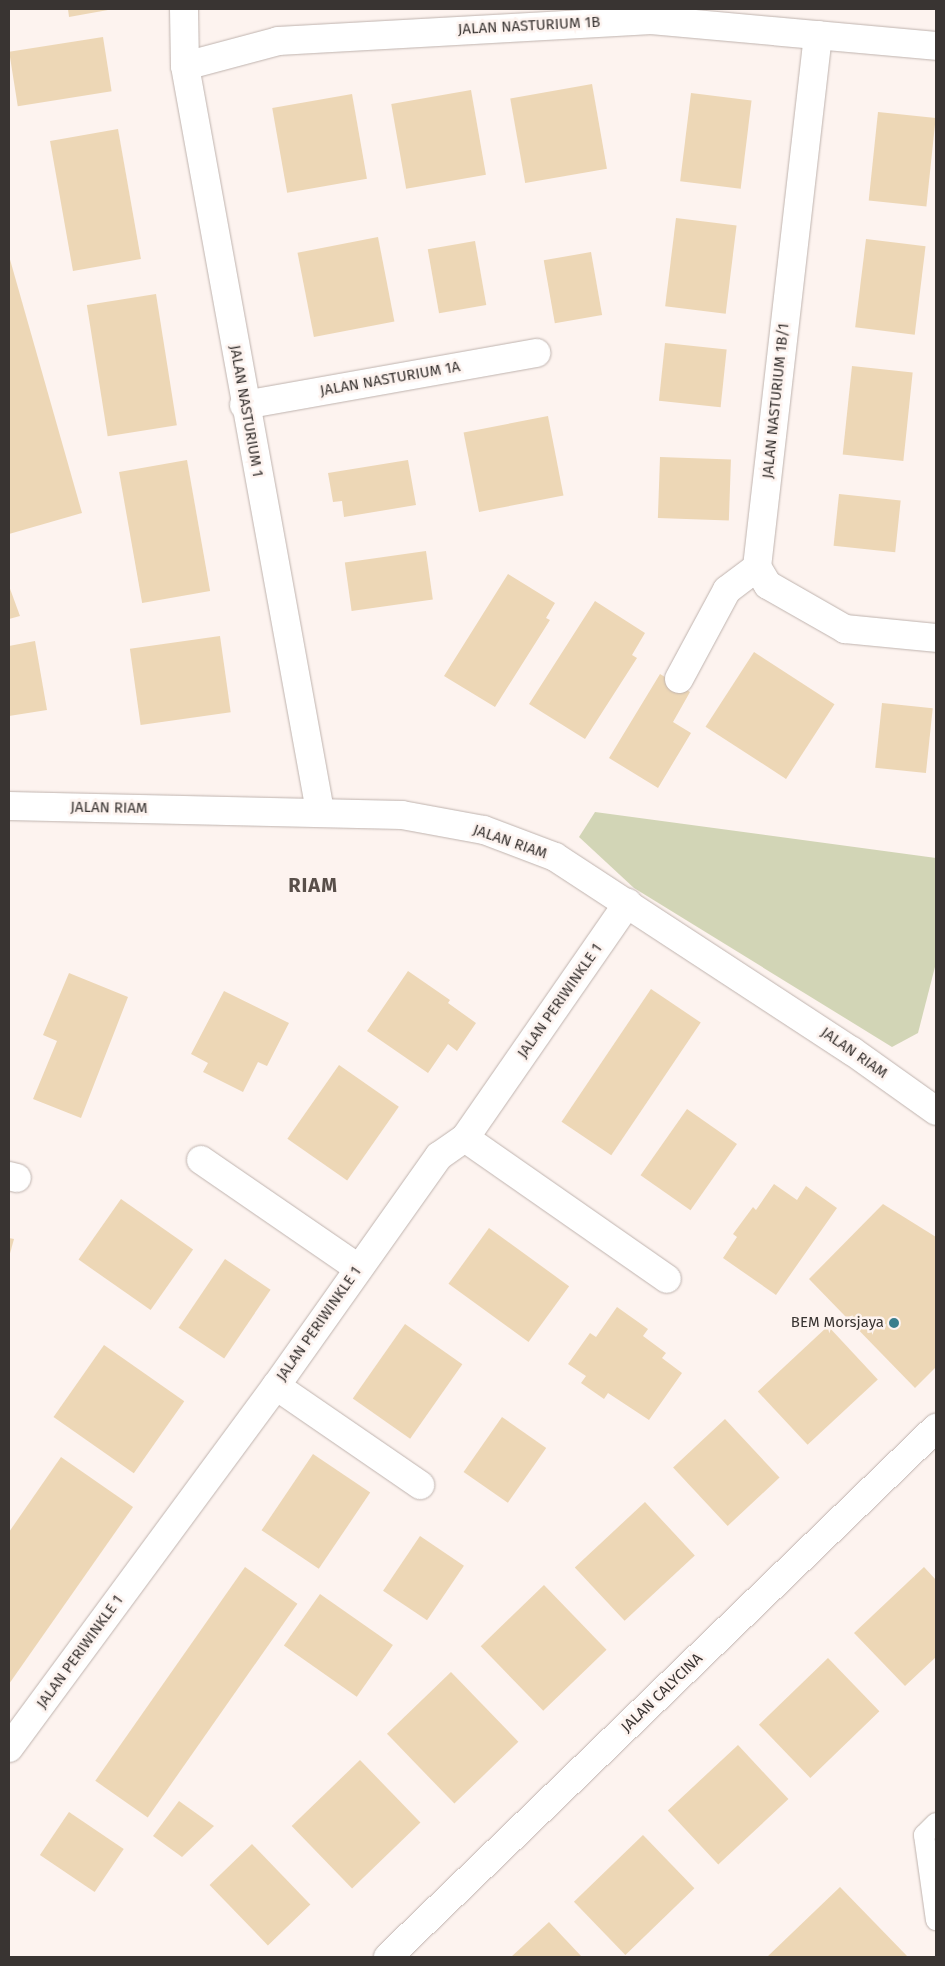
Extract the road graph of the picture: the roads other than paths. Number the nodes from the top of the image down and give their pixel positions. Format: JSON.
{"nodes":[{"id":1,"x":184,"y":9,"type":"edge"},
{"id":2,"x":818,"y":35,"type":"junction"},
{"id":3,"x":936,"y":46,"type":"edge"},
{"id":4,"x":185,"y":66,"type":"junction"},
{"id":5,"x":536,"y":353,"type":"dead end"},
{"id":6,"x":244,"y":405,"type":"junction"},
{"id":7,"x":757,"y":567,"type":"junction"},
{"id":8,"x":936,"y":638,"type":"edge"},
{"id":9,"x":679,"y":679,"type":"dead end"},
{"id":10,"x":9,"y":806,"type":"edge"},
{"id":11,"x":320,"y":811,"type":"junction"},
{"id":12,"x":628,"y":903,"type":"junction"},
{"id":13,"x":936,"y":1111,"type":"edge"},
{"id":14,"x":465,"y":1138,"type":"junction"},
{"id":15,"x":201,"y":1160,"type":"dead end"},
{"id":16,"x":358,"y":1268,"type":"junction"},
{"id":17,"x":667,"y":1279,"type":"dead end"},
{"id":18,"x":276,"y":1386,"type":"junction"},
{"id":19,"x":936,"y":1428,"type":"edge"},
{"id":20,"x":420,"y":1485,"type":"dead end"},
{"id":21,"x":9,"y":1748,"type":"edge"},
{"id":22,"x":936,"y":1823,"type":"edge"},
{"id":23,"x":936,"y":1920,"type":"edge"},
{"id":24,"x":388,"y":1957,"type":"edge"}],
"edges":[{"from":1,"to":4,"type":"street","name":"JALAN NASTURIUM 1"},
{"from":2,"to":3,"type":"street","name":"JALAN NASTURIUM 1B"},
{"from":2,"to":4,"type":"street","name":"JALAN NASTURIUM 1B"},
{"from":2,"to":7,"type":"street","name":"JALAN NASTURIUM 1B/1"},
{"from":4,"to":6,"type":"street","name":"JALAN NASTURIUM 1"},
{"from":5,"to":6,"type":"street","name":"JALAN NASTURIUM 1A"},
{"from":6,"to":11,"type":"street","name":"JALAN NASTURIUM 1"},
{"from":7,"to":8,"type":"street"},
{"from":7,"to":9,"type":"street"},
{"from":10,"to":11,"type":"street","name":"JALAN RIAM"},
{"from":11,"to":12,"type":"street","name":"JALAN RIAM"},
{"from":12,"to":13,"type":"street","name":"JALAN RIAM"},
{"from":12,"to":14,"type":"street","name":"JALAN PERIWINKLE 1"},
{"from":14,"to":16,"type":"street","name":"JALAN PERIWINKLE 1"},
{"from":14,"to":17,"type":"street"},
{"from":15,"to":16,"type":"street"},
{"from":16,"to":18,"type":"street","name":"JALAN PERIWINKLE 1"},
{"from":18,"to":20,"type":"street"},
{"from":18,"to":21,"type":"street","name":"JALAN PERIWINKLE 1"},
{"from":19,"to":24,"type":"street","name":"JALAN CALYCINA"},
{"from":22,"to":23,"type":"lane"}]}
